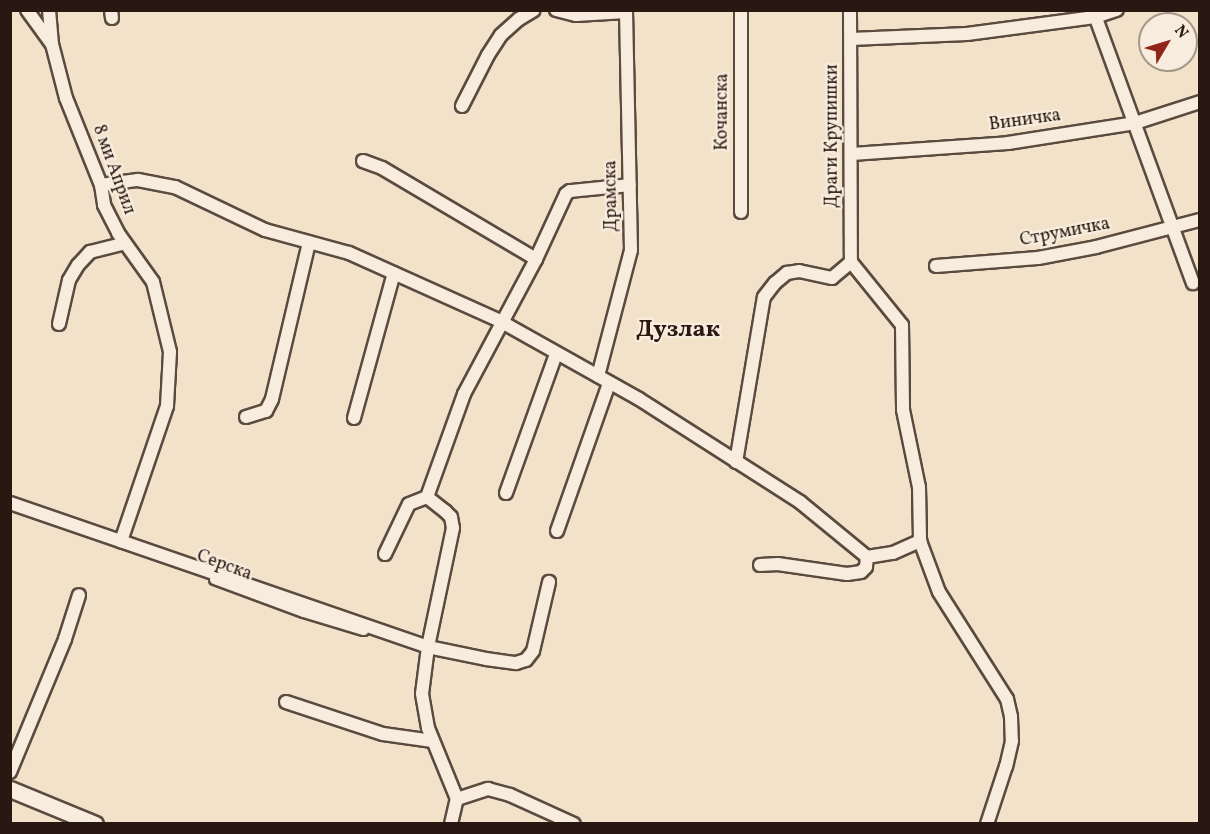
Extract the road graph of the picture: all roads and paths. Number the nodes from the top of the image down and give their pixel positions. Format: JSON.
{"nodes":[{"id":1,"x":27,"y":10,"type":"edge"},
{"id":2,"x":49,"y":10,"type":"edge"},
{"id":3,"x":534,"y":10,"type":"edge"},
{"id":4,"x":556,"y":10,"type":"edge"},
{"id":5,"x":741,"y":10,"type":"edge"},
{"id":6,"x":850,"y":10,"type":"edge"},
{"id":7,"x":1117,"y":10,"type":"edge"},
{"id":8,"x":626,"y":11,"type":"edge"},
{"id":9,"x":1094,"y":14,"type":"edge"},
{"id":10,"x":850,"y":39,"type":"junction"},
{"id":11,"x":52,"y":44,"type":"junction"},
{"id":12,"x":1200,"y":102,"type":"edge"},
{"id":13,"x":462,"y":106,"type":"dead end"},
{"id":14,"x":1135,"y":123,"type":"junction"},
{"id":15,"x":852,"y":154,"type":"junction"},
{"id":16,"x":363,"y":161,"type":"dead end"},
{"id":17,"x":101,"y":184,"type":"junction"},
{"id":18,"x":630,"y":185,"type":"junction"},
{"id":19,"x":741,"y":212,"type":"dead end"},
{"id":20,"x":1200,"y":220,"type":"edge"},
{"id":21,"x":1173,"y":228,"type":"junction"},
{"id":22,"x":309,"y":242,"type":"junction"},
{"id":23,"x":125,"y":243,"type":"junction"},
{"id":24,"x":536,"y":259,"type":"junction"},
{"id":25,"x":851,"y":262,"type":"junction"},
{"id":26,"x":936,"y":266,"type":"dead end"},
{"id":27,"x":394,"y":273,"type":"junction"},
{"id":28,"x":1192,"y":283,"type":"dead end"},
{"id":29,"x":500,"y":321,"type":"junction"},
{"id":30,"x":59,"y":324,"type":"dead end"},
{"id":31,"x":556,"y":354,"type":"junction"},
{"id":32,"x":598,"y":376,"type":"junction"},
{"id":33,"x":609,"y":383,"type":"junction"},
{"id":34,"x":246,"y":417,"type":"dead end"},
{"id":35,"x":354,"y":418,"type":"dead end"},
{"id":36,"x":736,"y":462,"type":"junction"},
{"id":37,"x":506,"y":493,"type":"dead end"},
{"id":38,"x":427,"y":497,"type":"junction"},
{"id":39,"x":10,"y":503,"type":"edge"},
{"id":40,"x":10,"y":508,"type":"edge"},
{"id":41,"x":557,"y":531,"type":"dead end"},
{"id":42,"x":121,"y":541,"type":"junction"},
{"id":43,"x":920,"y":541,"type":"junction"},
{"id":44,"x":385,"y":554,"type":"dead end"},
{"id":45,"x":867,"y":557,"type":"junction"},
{"id":46,"x":760,"y":565,"type":"dead end"},
{"id":47,"x":549,"y":582,"type":"dead end"},
{"id":48,"x":79,"y":595,"type":"dead end"},
{"id":49,"x":428,"y":647,"type":"junction"},
{"id":50,"x":286,"y":702,"type":"dead end"},
{"id":51,"x":433,"y":741,"type":"junction"},
{"id":52,"x":10,"y":772,"type":"edge"},
{"id":53,"x":10,"y":789,"type":"edge"},
{"id":54,"x":457,"y":800,"type":"junction"},
{"id":55,"x":94,"y":824,"type":"edge"},
{"id":56,"x":452,"y":824,"type":"edge"},
{"id":57,"x":574,"y":824,"type":"edge"},
{"id":58,"x":987,"y":824,"type":"edge"}],
"edges":[{"from":1,"to":11,"type":"street"},
{"from":2,"to":11,"type":"street","name":"8 ми Април"},
{"from":3,"to":13,"type":"street"},
{"from":4,"to":8,"type":"street"},
{"from":5,"to":19,"type":"street","name":"Кочанска"},
{"from":6,"to":10,"type":"street","name":"Драги Крупишки"},
{"from":7,"to":9,"type":"street"},
{"from":8,"to":18,"type":"street","name":"Драмска"},
{"from":9,"to":10,"type":"street"},
{"from":9,"to":14,"type":"street"},
{"from":10,"to":15,"type":"street","name":"Драги Крупишки"},
{"from":11,"to":17,"type":"street","name":"8 ми Април"},
{"from":12,"to":14,"type":"street","name":"Виничка"},
{"from":14,"to":15,"type":"street","name":"Виничка"},
{"from":14,"to":21,"type":"street"},
{"from":15,"to":25,"type":"street","name":"Драги Крупишки"},
{"from":16,"to":24,"type":"street"},
{"from":17,"to":22,"type":"street"},
{"from":17,"to":23,"type":"street","name":"8 ми Април"},
{"from":18,"to":24,"type":"street"},
{"from":18,"to":32,"type":"street","name":"Драмска"},
{"from":20,"to":21,"type":"street","name":"Струмичка"},
{"from":21,"to":26,"type":"street","name":"Струмичка"},
{"from":21,"to":28,"type":"street"},
{"from":22,"to":27,"type":"street"},
{"from":22,"to":34,"type":"street"},
{"from":23,"to":30,"type":"street"},
{"from":23,"to":42,"type":"street","name":"8 ми Април"},
{"from":24,"to":29,"type":"street"},
{"from":25,"to":36,"type":"street"},
{"from":25,"to":43,"type":"street"},
{"from":27,"to":29,"type":"street"},
{"from":27,"to":35,"type":"street"},
{"from":29,"to":31,"type":"street"},
{"from":29,"to":38,"type":"street"},
{"from":31,"to":32,"type":"street"},
{"from":31,"to":37,"type":"street"},
{"from":32,"to":33,"type":"street"},
{"from":33,"to":36,"type":"street"},
{"from":33,"to":41,"type":"street"},
{"from":36,"to":45,"type":"street"},
{"from":38,"to":44,"type":"street"},
{"from":38,"to":49,"type":"street"},
{"from":39,"to":42,"type":"street"},
{"from":40,"to":49,"type":"street","name":"Серска"},
{"from":42,"to":49,"type":"street"},
{"from":43,"to":45,"type":"street"},
{"from":43,"to":58,"type":"street"},
{"from":45,"to":46,"type":"street"},
{"from":47,"to":49,"type":"street"},
{"from":48,"to":52,"type":"street"},
{"from":49,"to":51,"type":"street"},
{"from":50,"to":51,"type":"street"},
{"from":51,"to":54,"type":"street"},
{"from":53,"to":55,"type":"street"},
{"from":54,"to":56,"type":"street"},
{"from":54,"to":57,"type":"street"}]}
